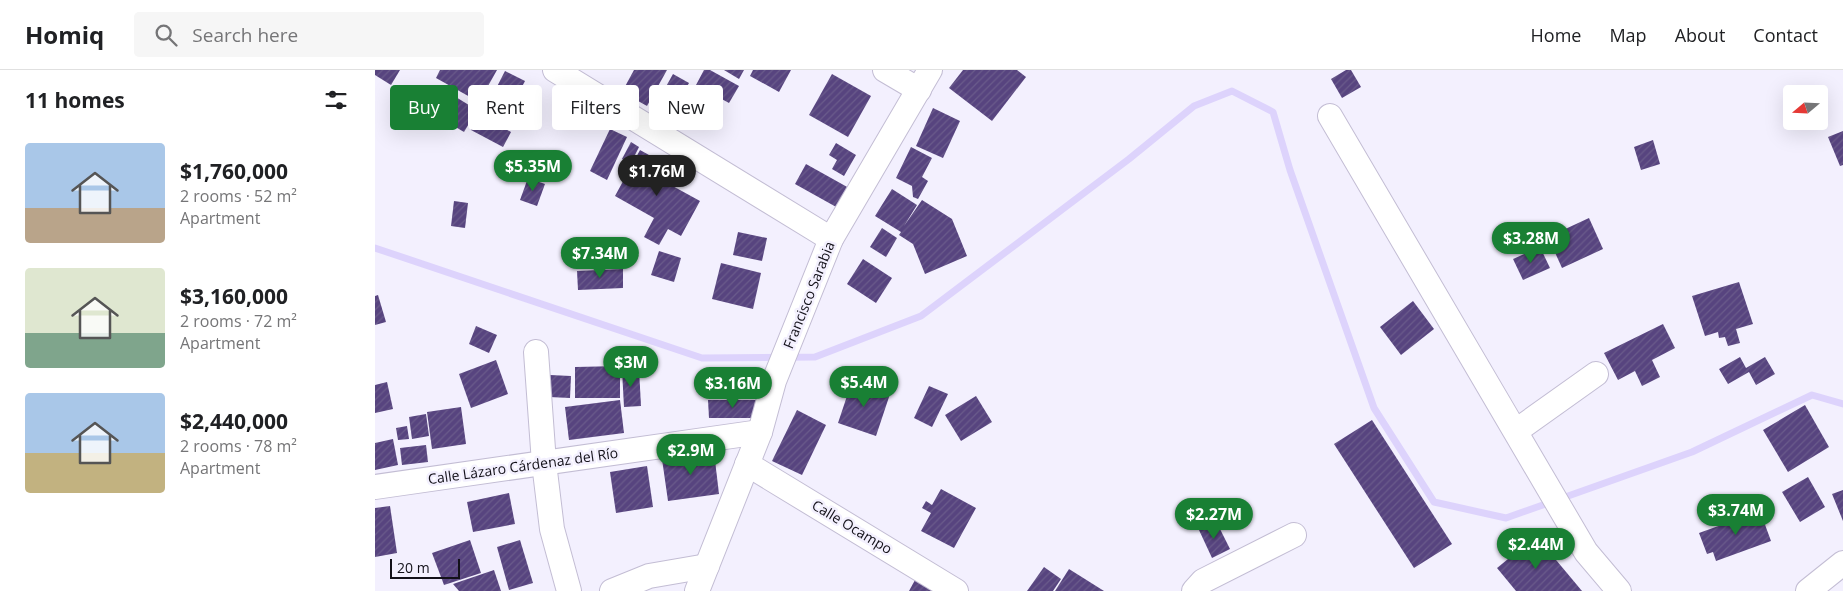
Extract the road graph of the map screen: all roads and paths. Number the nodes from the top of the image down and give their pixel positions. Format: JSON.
{"nodes":[{"id":1,"x":555,"y":70,"type":"edge"},
{"id":2,"x":885,"y":70,"type":"edge"},
{"id":3,"x":924,"y":80,"type":"edge"},
{"id":4,"x":1330,"y":116,"type":"dead end"},
{"id":5,"x":831,"y":239,"type":"junction"},
{"id":6,"x":536,"y":352,"type":"dead end"},
{"id":7,"x":1596,"y":374,"type":"dead end"},
{"id":8,"x":1516,"y":431,"type":"junction"},
{"id":9,"x":760,"y":432,"type":"junction"},
{"id":10,"x":544,"y":463,"type":"junction"},
{"id":11,"x":747,"y":464,"type":"junction"},
{"id":12,"x":375,"y":487,"type":"edge"},
{"id":13,"x":1294,"y":535,"type":"dead end"},
{"id":14,"x":1843,"y":564,"type":"edge"},
{"id":15,"x":707,"y":566,"type":"junction"},
{"id":16,"x":569,"y":591,"type":"edge"},
{"id":17,"x":612,"y":591,"type":"edge"},
{"id":18,"x":697,"y":591,"type":"edge"},
{"id":19,"x":956,"y":591,"type":"edge"},
{"id":20,"x":1194,"y":591,"type":"edge"},
{"id":21,"x":1619,"y":591,"type":"edge"},
{"id":22,"x":1808,"y":591,"type":"edge"}],
"edges":[{"from":1,"to":5,"type":"street"},
{"from":2,"to":3,"type":"street"},
{"from":3,"to":5,"type":"street","name":"Francisco Sarabia"},
{"from":4,"to":8,"type":"street"},
{"from":5,"to":9,"type":"street","name":"Francisco Sarabia"},
{"from":6,"to":10,"type":"street"},
{"from":7,"to":8,"type":"street"},
{"from":8,"to":21,"type":"street"},
{"from":9,"to":10,"type":"street","name":"Calle Lázaro Cárdenaz del Río"},
{"from":9,"to":11,"type":"street","name":"Francisco Sarabia"},
{"from":10,"to":12,"type":"street","name":"Calle Lázaro Cárdenaz del Río"},
{"from":10,"to":16,"type":"street"},
{"from":11,"to":15,"type":"street","name":"Francisco Sarabia"},
{"from":11,"to":19,"type":"street","name":"Calle Ocampo"},
{"from":13,"to":20,"type":"street"},
{"from":14,"to":22,"type":"street"},
{"from":15,"to":17,"type":"street"},
{"from":15,"to":18,"type":"street","name":"Francisco Sarabia"}]}
